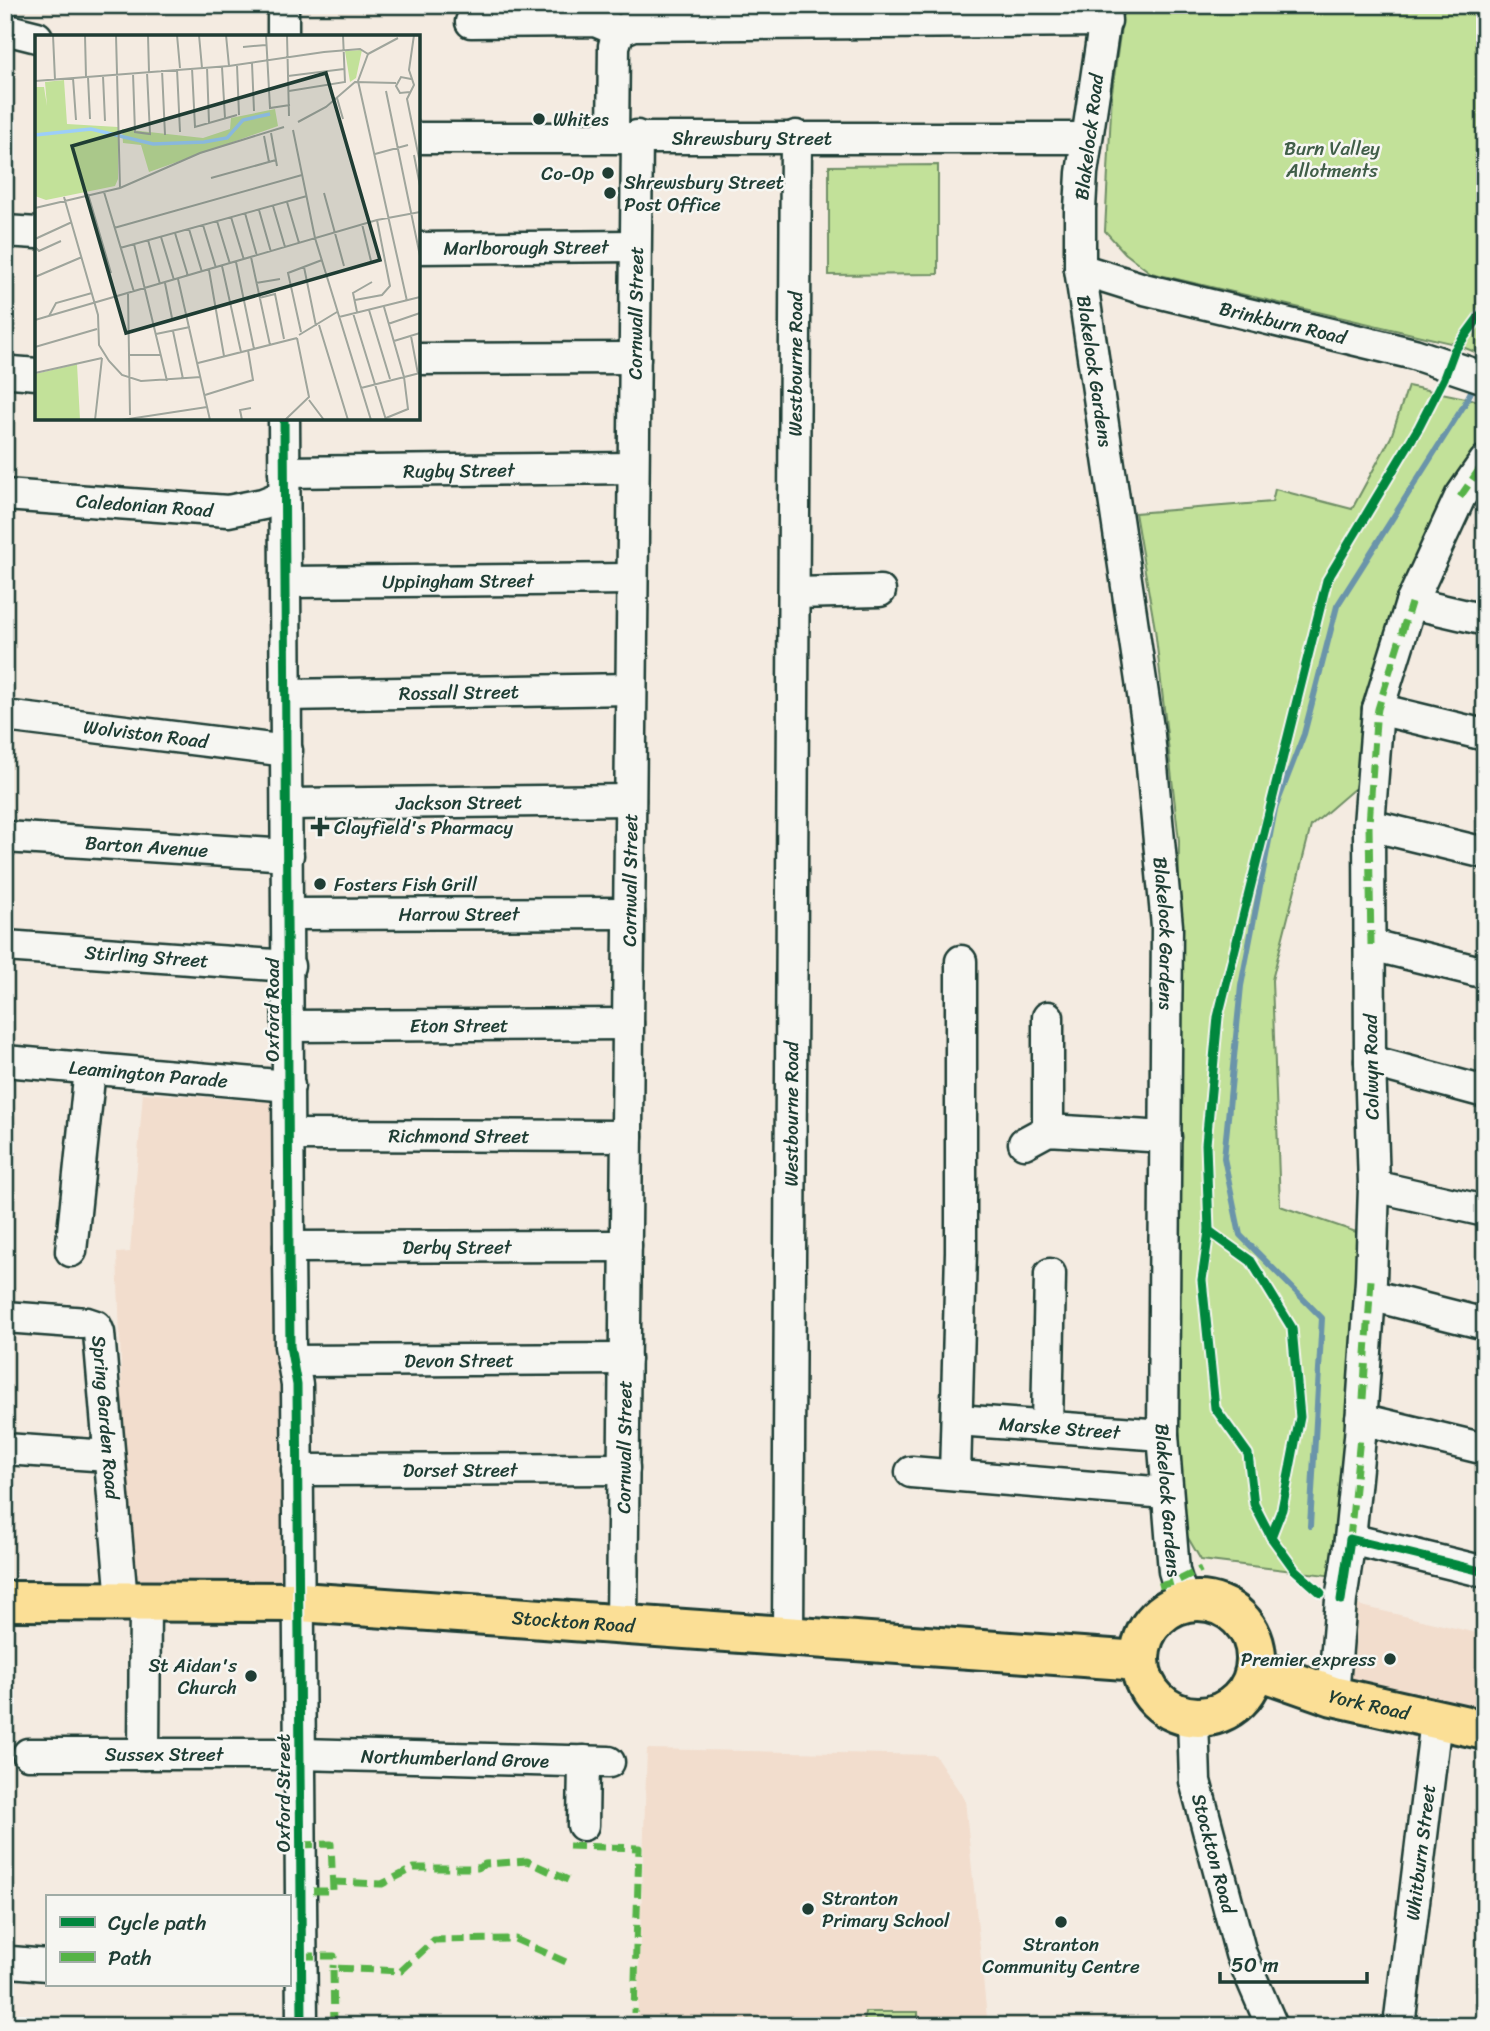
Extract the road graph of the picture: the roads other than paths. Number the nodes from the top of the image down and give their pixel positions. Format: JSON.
{"nodes":[{"id":1,"x":283,"y":5,"type":"edge"},
{"id":2,"x":1107,"y":13,"type":"edge"},
{"id":3,"x":471,"y":22,"type":"dead end"},
{"id":4,"x":5,"y":29,"type":"edge"},
{"id":5,"x":620,"y":31,"type":"junction"},
{"id":6,"x":283,"y":35,"type":"edge"},
{"id":7,"x":35,"y":36,"type":"edge"},
{"id":8,"x":796,"y":136,"type":"junction"},
{"id":9,"x":625,"y":137,"type":"junction"},
{"id":10,"x":420,"y":138,"type":"edge"},
{"id":11,"x":1086,"y":138,"type":"junction"},
{"id":12,"x":5,"y":231,"type":"edge"},
{"id":13,"x":35,"y":233,"type":"edge"},
{"id":14,"x":635,"y":246,"type":"junction"},
{"id":15,"x":420,"y":248,"type":"edge"},
{"id":16,"x":1080,"y":269,"type":"junction"},
{"id":17,"x":635,"y":358,"type":"junction"},
{"id":18,"x":420,"y":359,"type":"edge"},
{"id":19,"x":1485,"y":378,"type":"edge"},
{"id":20,"x":284,"y":420,"type":"edge"},
{"id":21,"x":1485,"y":461,"type":"edge"},
{"id":22,"x":633,"y":468,"type":"junction"},
{"id":23,"x":284,"y":484,"type":"junction"},
{"id":24,"x":5,"y":495,"type":"edge"},
{"id":25,"x":1472,"y":500,"type":"edge"},
{"id":26,"x":632,"y":579,"type":"junction"},
{"id":27,"x":285,"y":582,"type":"junction"},
{"id":28,"x":880,"y":591,"type":"dead end"},
{"id":29,"x":794,"y":593,"type":"junction"},
{"id":30,"x":1411,"y":603,"type":"junction"},
{"id":31,"x":1485,"y":620,"type":"edge"},
{"id":32,"x":631,"y":689,"type":"junction"},
{"id":33,"x":286,"y":695,"type":"junction"},
{"id":34,"x":1378,"y":709,"type":"junction"},
{"id":35,"x":5,"y":716,"type":"edge"},
{"id":36,"x":1485,"y":735,"type":"edge"},
{"id":37,"x":287,"y":751,"type":"junction"},
{"id":38,"x":630,"y":800,"type":"junction"},
{"id":39,"x":287,"y":804,"type":"junction"},
{"id":40,"x":1369,"y":825,"type":"junction"},
{"id":41,"x":5,"y":836,"type":"edge"},
{"id":42,"x":1485,"y":853,"type":"edge"},
{"id":43,"x":288,"y":855,"type":"junction"},
{"id":44,"x":629,"y":913,"type":"junction"},
{"id":45,"x":289,"y":914,"type":"junction"},
{"id":46,"x":5,"y":946,"type":"edge"},
{"id":47,"x":1371,"y":946,"type":"junction"},
{"id":48,"x":961,"y":961,"type":"dead end"},
{"id":49,"x":289,"y":967,"type":"junction"},
{"id":50,"x":1485,"y":973,"type":"edge"},
{"id":51,"x":1048,"y":1017,"type":"dead end"},
{"id":52,"x":628,"y":1024,"type":"junction"},
{"id":53,"x":289,"y":1026,"type":"junction"},
{"id":54,"x":1370,"y":1060,"type":"junction"},
{"id":55,"x":5,"y":1061,"type":"edge"},
{"id":56,"x":90,"y":1069,"type":"junction"},
{"id":57,"x":289,"y":1086,"type":"junction"},
{"id":58,"x":1485,"y":1092,"type":"edge"},
{"id":59,"x":289,"y":1135,"type":"junction"},
{"id":60,"x":627,"y":1136,"type":"junction"},
{"id":61,"x":1166,"y":1136,"type":"junction"},
{"id":62,"x":1374,"y":1186,"type":"junction"},
{"id":63,"x":1485,"y":1211,"type":"edge"},
{"id":64,"x":626,"y":1246,"type":"junction"},
{"id":65,"x":289,"y":1247,"type":"junction"},
{"id":66,"x":71,"y":1251,"type":"dead end"},
{"id":67,"x":1050,"y":1274,"type":"dead end"},
{"id":68,"x":1370,"y":1288,"type":"junction"},
{"id":69,"x":5,"y":1317,"type":"edge"},
{"id":70,"x":1485,"y":1324,"type":"edge"},
{"id":71,"x":625,"y":1359,"type":"junction"},
{"id":72,"x":293,"y":1361,"type":"junction"},
{"id":73,"x":1361,"y":1419,"type":"junction"},
{"id":74,"x":957,"y":1420,"type":"junction"},
{"id":75,"x":1047,"y":1426,"type":"junction"},
{"id":76,"x":1163,"y":1435,"type":"junction"},
{"id":77,"x":5,"y":1449,"type":"edge"},
{"id":78,"x":1485,"y":1449,"type":"edge"},
{"id":79,"x":109,"y":1456,"type":"junction"},
{"id":80,"x":624,"y":1469,"type":"junction"},
{"id":81,"x":297,"y":1470,"type":"junction"},
{"id":82,"x":911,"y":1472,"type":"dead end"},
{"id":83,"x":955,"y":1475,"type":"junction"},
{"id":84,"x":1166,"y":1493,"type":"junction"},
{"id":85,"x":1350,"y":1539,"type":"junction"},
{"id":86,"x":1485,"y":1572,"type":"edge"},
{"id":87,"x":5,"y":1601,"type":"edge"},
{"id":88,"x":133,"y":1601,"type":"junction"},
{"id":89,"x":300,"y":1602,"type":"junction"},
{"id":90,"x":1184,"y":1603,"type":"junction"},
{"id":91,"x":622,"y":1624,"type":"junction"},
{"id":92,"x":788,"y":1636,"type":"junction"},
{"id":93,"x":1140,"y":1661,"type":"junction"},
{"id":94,"x":1256,"y":1669,"type":"junction"},
{"id":95,"x":1334,"y":1696,"type":"junction"},
{"id":96,"x":1193,"y":1718,"type":"junction"},
{"id":97,"x":1436,"y":1720,"type":"junction"},
{"id":98,"x":1485,"y":1730,"type":"edge"},
{"id":99,"x":28,"y":1754,"type":"dead end"},
{"id":100,"x":144,"y":1754,"type":"junction"},
{"id":101,"x":300,"y":1754,"type":"junction"},
{"id":102,"x":583,"y":1825,"type":"dead end"},
{"id":103,"x":10,"y":1962,"type":"dead end"},
{"id":104,"x":46,"y":1965,"type":"edge"},
{"id":105,"x":295,"y":1972,"type":"edge"},
{"id":106,"x":302,"y":2026,"type":"edge"},
{"id":107,"x":1272,"y":2026,"type":"edge"},
{"id":108,"x":1399,"y":2026,"type":"edge"}],
"edges":[{"from":1,"to":6,"type":"street"},
{"from":2,"to":5,"type":"street"},
{"from":2,"to":11,"type":"street","name":"Blakelock Road"},
{"from":3,"to":5,"type":"street"},
{"from":4,"to":7,"type":"street"},
{"from":5,"to":9,"type":"street","name":"Cornwall Street"},
{"from":8,"to":9,"type":"street","name":"Shrewsbury Street"},
{"from":8,"to":11,"type":"street","name":"Shrewsbury Street"},
{"from":8,"to":29,"type":"street","name":"Westbourne Road"},
{"from":9,"to":10,"type":"street","name":"Shrewsbury Street"},
{"from":9,"to":14,"type":"street","name":"Cornwall Street"},
{"from":11,"to":16,"type":"street","name":"Blakelock Road"},
{"from":12,"to":13,"type":"street"},
{"from":14,"to":15,"type":"street","name":"Marlborough Street"},
{"from":14,"to":17,"type":"street","name":"Cornwall Street"},
{"from":16,"to":19,"type":"street","name":"Brinkburn Road"},
{"from":16,"to":61,"type":"street","name":"Blakelock Gardens"},
{"from":17,"to":18,"type":"street"},
{"from":17,"to":22,"type":"street","name":"Cornwall Street"},
{"from":20,"to":23,"type":"street","name":"Oxford Road"},
{"from":21,"to":25,"type":"street","name":"Colwyn Road"},
{"from":22,"to":23,"type":"street","name":"Rugby Street"},
{"from":22,"to":26,"type":"street","name":"Cornwall Street"},
{"from":23,"to":24,"type":"street","name":"Caledonian Road"},
{"from":23,"to":27,"type":"street","name":"Oxford Road"},
{"from":25,"to":30,"type":"street","name":"Colwyn Road"},
{"from":26,"to":27,"type":"street","name":"Uppingham Street"},
{"from":26,"to":32,"type":"street","name":"Cornwall Street"},
{"from":27,"to":33,"type":"street","name":"Oxford Road"},
{"from":28,"to":29,"type":"street"},
{"from":29,"to":92,"type":"street","name":"Westbourne Road"},
{"from":30,"to":31,"type":"street"},
{"from":30,"to":34,"type":"street","name":"Colwyn Road"},
{"from":32,"to":33,"type":"street","name":"Rossall Street"},
{"from":32,"to":38,"type":"street","name":"Cornwall Street"},
{"from":33,"to":37,"type":"street","name":"Oxford Road"},
{"from":34,"to":36,"type":"street"},
{"from":34,"to":40,"type":"street","name":"Colwyn Road"},
{"from":35,"to":37,"type":"street","name":"Wolviston Road"},
{"from":37,"to":39,"type":"street","name":"Oxford Road"},
{"from":38,"to":39,"type":"street","name":"Jackson Street"},
{"from":38,"to":44,"type":"street","name":"Cornwall Street"},
{"from":39,"to":43,"type":"street","name":"Oxford Road"},
{"from":40,"to":42,"type":"street"},
{"from":40,"to":47,"type":"street","name":"Colwyn Road"},
{"from":41,"to":43,"type":"street","name":"Barton Avenue"},
{"from":43,"to":45,"type":"street","name":"Oxford Road"},
{"from":44,"to":45,"type":"street","name":"Harrow Street"},
{"from":44,"to":52,"type":"street","name":"Cornwall Street"},
{"from":45,"to":49,"type":"street","name":"Oxford Road"},
{"from":46,"to":49,"type":"street","name":"Stirling Street"},
{"from":47,"to":50,"type":"street"},
{"from":47,"to":54,"type":"street","name":"Colwyn Road"},
{"from":48,"to":74,"type":"street"},
{"from":49,"to":53,"type":"street","name":"Oxford Road"},
{"from":51,"to":61,"type":"street"},
{"from":52,"to":53,"type":"street","name":"Eton Street"},
{"from":52,"to":60,"type":"street","name":"Cornwall Street"},
{"from":53,"to":57,"type":"street","name":"Oxford Road"},
{"from":54,"to":58,"type":"street"},
{"from":54,"to":62,"type":"street","name":"Colwyn Road"},
{"from":55,"to":56,"type":"street","name":"Leamington Parade"},
{"from":56,"to":57,"type":"street","name":"Leamington Parade"},
{"from":56,"to":66,"type":"street"},
{"from":57,"to":59,"type":"street","name":"Oxford Road"},
{"from":59,"to":60,"type":"street","name":"Richmond Street"},
{"from":59,"to":65,"type":"street","name":"Oxford Road"},
{"from":60,"to":64,"type":"street","name":"Cornwall Street"},
{"from":61,"to":76,"type":"street","name":"Blakelock Gardens"},
{"from":62,"to":63,"type":"street"},
{"from":62,"to":68,"type":"street","name":"Colwyn Road"},
{"from":64,"to":65,"type":"street","name":"Derby Street"},
{"from":64,"to":71,"type":"street","name":"Cornwall Street"},
{"from":65,"to":72,"type":"street","name":"Oxford Road"},
{"from":67,"to":75,"type":"street"},
{"from":68,"to":70,"type":"street"},
{"from":68,"to":73,"type":"street","name":"Colwyn Road"},
{"from":69,"to":79,"type":"street","name":"Spring Garden Road"},
{"from":71,"to":72,"type":"street","name":"Devon Street"},
{"from":71,"to":80,"type":"street","name":"Cornwall Street"},
{"from":72,"to":81,"type":"street","name":"Oxford Road"},
{"from":73,"to":78,"type":"street"},
{"from":73,"to":85,"type":"street","name":"Colwyn Road"},
{"from":74,"to":75,"type":"street","name":"Marske Street"},
{"from":74,"to":83,"type":"street"},
{"from":75,"to":76,"type":"street","name":"Marske Street"},
{"from":76,"to":84,"type":"street","name":"Blakelock Gardens"},
{"from":77,"to":79,"type":"street"},
{"from":79,"to":88,"type":"street","name":"Spring Garden Road"},
{"from":80,"to":81,"type":"street","name":"Dorset Street"},
{"from":80,"to":91,"type":"street","name":"Cornwall Street"},
{"from":81,"to":89,"type":"street","name":"Oxford Road"},
{"from":82,"to":83,"type":"street"},
{"from":83,"to":84,"type":"street"},
{"from":84,"to":90,"type":"street","name":"Blakelock Gardens"},
{"from":85,"to":86,"type":"street"},
{"from":85,"to":95,"type":"street","name":"Colwyn Road"},
{"from":87,"to":88,"type":"main road","name":"Stockton Road"},
{"from":88,"to":89,"type":"main road","name":"Stockton Road"},
{"from":88,"to":100,"type":"street","name":"Spring Garden Road"},
{"from":89,"to":91,"type":"main road","name":"Stockton Road"},
{"from":89,"to":101,"type":"street","name":"Oxford Street"},
{"from":90,"to":93,"type":"main road"},
{"from":90,"to":94,"type":"main road"},
{"from":91,"to":92,"type":"main road","name":"Stockton Road"},
{"from":92,"to":93,"type":"main road","name":"Stockton Road"},
{"from":93,"to":96,"type":"main road"},
{"from":94,"to":95,"type":"main road","name":"York Road"},
{"from":94,"to":96,"type":"main road"},
{"from":95,"to":97,"type":"main road","name":"York Road"},
{"from":96,"to":107,"type":"street","name":"Stockton Road"},
{"from":97,"to":98,"type":"main road","name":"York Road"},
{"from":97,"to":108,"type":"street","name":"Whitburn Street"},
{"from":99,"to":100,"type":"street","name":"Sussex Street"},
{"from":100,"to":101,"type":"street","name":"Sussex Street"},
{"from":101,"to":102,"type":"street","name":"Northumberland Grove"},
{"from":101,"to":105,"type":"street","name":"Oxford Street"},
{"from":103,"to":104,"type":"street"},
{"from":105,"to":106,"type":"street","name":"Oxford Street"}]}
